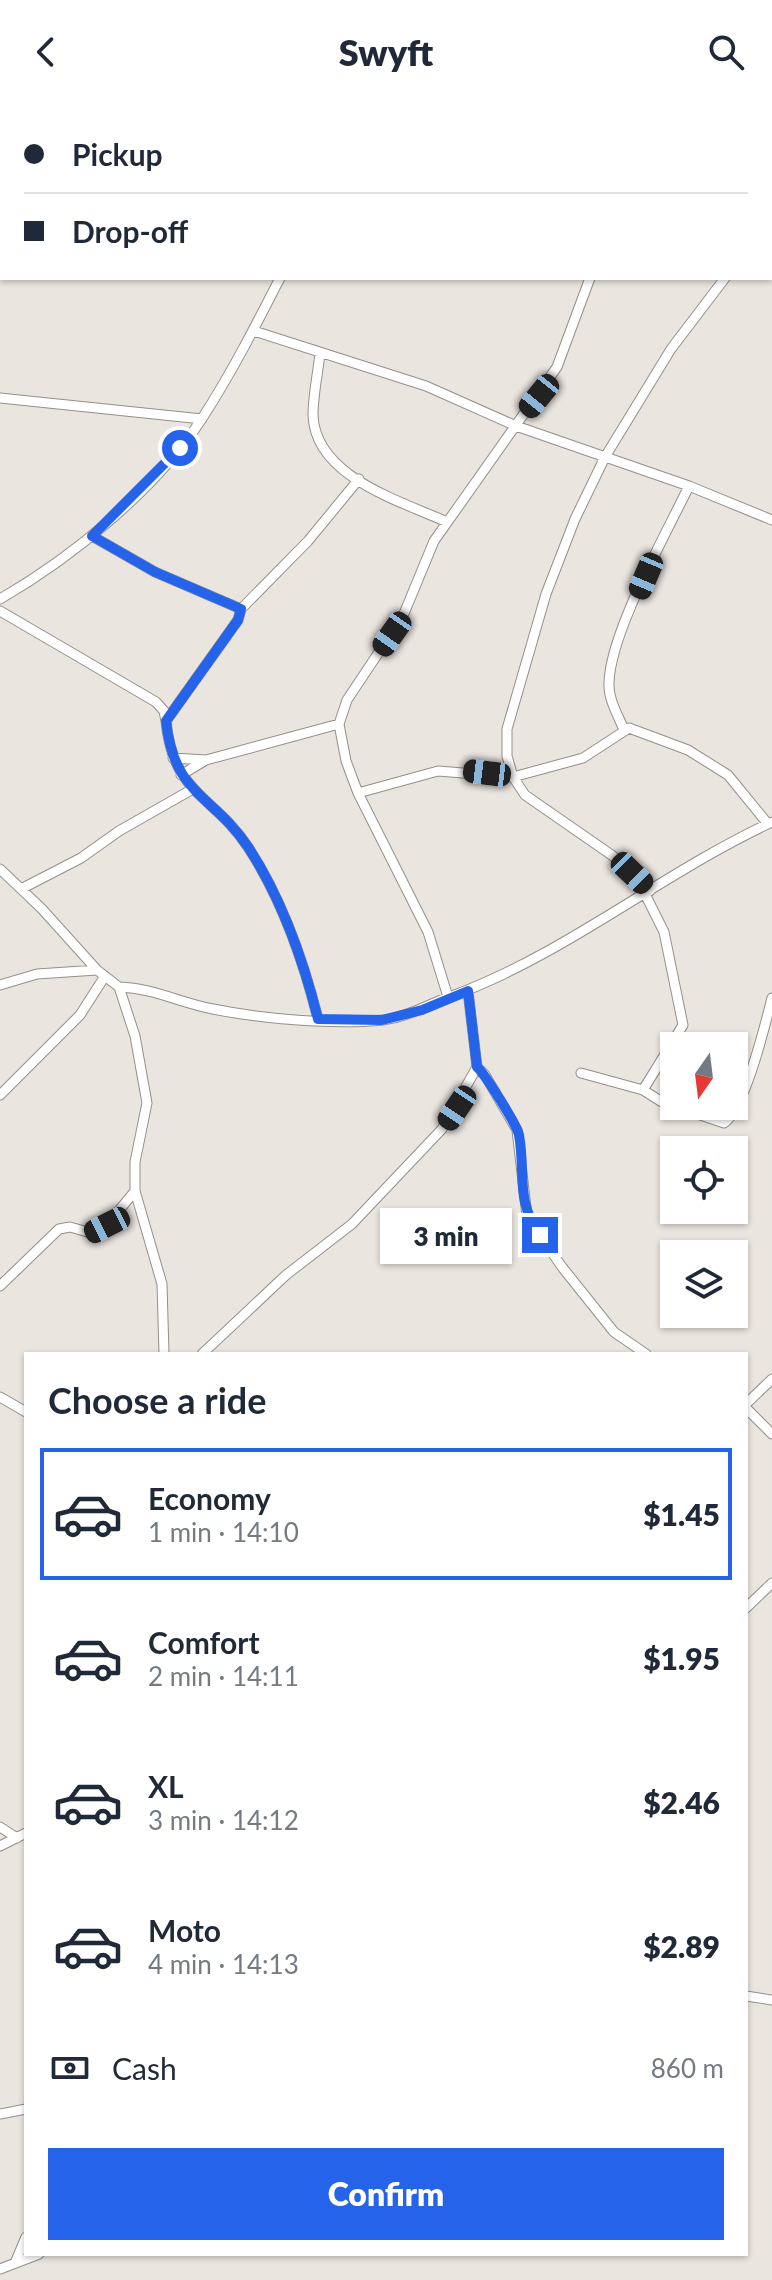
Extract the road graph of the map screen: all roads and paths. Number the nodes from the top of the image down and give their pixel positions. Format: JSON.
{"nodes":[{"id":1,"x":279,"y":280,"type":"edge"},
{"id":2,"x":589,"y":280,"type":"edge"},
{"id":3,"x":723,"y":280,"type":"edge"},
{"id":4,"x":254,"y":331,"type":"junction"},
{"id":5,"x":320,"y":353,"type":"junction"},
{"id":6,"x":0,"y":398,"type":"edge"},
{"id":7,"x":202,"y":419,"type":"junction"},
{"id":8,"x":516,"y":426,"type":"junction"},
{"id":9,"x":605,"y":457,"type":"junction"},
{"id":10,"x":359,"y":479,"type":"junction"},
{"id":11,"x":689,"y":486,"type":"junction"},
{"id":12,"x":772,"y":520,"type":"edge"},
{"id":13,"x":447,"y":522,"type":"junction"},
{"id":14,"x":92,"y":536,"type":"junction"},
{"id":15,"x":0,"y":599,"type":"edge"},
{"id":16,"x":241,"y":609,"type":"junction"},
{"id":17,"x":0,"y":611,"type":"edge"},
{"id":18,"x":166,"y":721,"type":"junction"},
{"id":19,"x":339,"y":724,"type":"junction"},
{"id":20,"x":624,"y":730,"type":"junction"},
{"id":21,"x":173,"y":758,"type":"junction"},
{"id":22,"x":206,"y":760,"type":"junction"},
{"id":23,"x":181,"y":775,"type":"junction"},
{"id":24,"x":513,"y":777,"type":"junction"},
{"id":25,"x":191,"y":790,"type":"junction"},
{"id":26,"x":358,"y":793,"type":"junction"},
{"id":27,"x":770,"y":823,"type":"edge"},
{"id":28,"x":0,"y":869,"type":"edge"},
{"id":29,"x":21,"y":889,"type":"junction"},
{"id":30,"x":647,"y":892,"type":"junction"},
{"id":31,"x":101,"y":973,"type":"junction"},
{"id":32,"x":0,"y":985,"type":"edge"},
{"id":33,"x":119,"y":987,"type":"junction"},
{"id":34,"x":468,"y":991,"type":"junction"},
{"id":35,"x":448,"y":997,"type":"junction"},
{"id":36,"x":772,"y":998,"type":"edge"},
{"id":37,"x":318,"y":1019,"type":"junction"},
{"id":38,"x":477,"y":1067,"type":"junction"},
{"id":39,"x":581,"y":1073,"type":"dead end"},
{"id":40,"x":643,"y":1090,"type":"junction"},
{"id":41,"x":0,"y":1095,"type":"edge"},
{"id":42,"x":135,"y":1191,"type":"junction"},
{"id":43,"x":0,"y":1286,"type":"edge"},
{"id":44,"x":164,"y":1352,"type":"edge"},
{"id":45,"x":204,"y":1352,"type":"edge"},
{"id":46,"x":643,"y":1352,"type":"edge"},
{"id":47,"x":772,"y":1379,"type":"edge"},
{"id":48,"x":0,"y":1397,"type":"edge"},
{"id":49,"x":748,"y":1404,"type":"edge"},
{"id":50,"x":748,"y":1408,"type":"edge"},
{"id":51,"x":24,"y":1411,"type":"edge"},
{"id":52,"x":772,"y":1434,"type":"edge"},
{"id":53,"x":772,"y":1583,"type":"edge"},
{"id":54,"x":748,"y":1606,"type":"edge"},
{"id":55,"x":0,"y":1827,"type":"edge"},
{"id":56,"x":22,"y":1836,"type":"edge"},
{"id":57,"x":0,"y":1846,"type":"edge"},
{"id":58,"x":748,"y":1996,"type":"edge"},
{"id":59,"x":772,"y":2000,"type":"edge"},
{"id":60,"x":24,"y":2109,"type":"edge"},
{"id":61,"x":0,"y":2114,"type":"edge"},
{"id":62,"x":24,"y":2242,"type":"edge"},
{"id":63,"x":34,"y":2256,"type":"edge"},
{"id":64,"x":15,"y":2263,"type":"junction"},
{"id":65,"x":0,"y":2269,"type":"edge"}],
"edges":[{"from":1,"to":4,"type":"street"},
{"from":2,"to":8,"type":"street"},
{"from":3,"to":9,"type":"street"},
{"from":4,"to":5,"type":"street"},
{"from":4,"to":7,"type":"street"},
{"from":5,"to":8,"type":"street"},
{"from":5,"to":10,"type":"street"},
{"from":6,"to":7,"type":"street"},
{"from":7,"to":14,"type":"street"},
{"from":8,"to":9,"type":"street"},
{"from":8,"to":13,"type":"street"},
{"from":9,"to":11,"type":"street"},
{"from":9,"to":24,"type":"street"},
{"from":10,"to":13,"type":"street"},
{"from":10,"to":16,"type":"street"},
{"from":11,"to":12,"type":"street"},
{"from":11,"to":20,"type":"street"},
{"from":13,"to":19,"type":"street"},
{"from":14,"to":15,"type":"street"},
{"from":14,"to":16,"type":"street"},
{"from":16,"to":18,"type":"street"},
{"from":17,"to":18,"type":"street"},
{"from":18,"to":21,"type":"street"},
{"from":19,"to":22,"type":"street"},
{"from":19,"to":26,"type":"street"},
{"from":20,"to":24,"type":"street"},
{"from":20,"to":27,"type":"street"},
{"from":21,"to":22,"type":"street"},
{"from":21,"to":23,"type":"street"},
{"from":22,"to":23,"type":"street"},
{"from":23,"to":25,"type":"street"},
{"from":24,"to":26,"type":"street"},
{"from":24,"to":30,"type":"street"},
{"from":25,"to":29,"type":"street"},
{"from":25,"to":37,"type":"street"},
{"from":26,"to":35,"type":"street"},
{"from":27,"to":30,"type":"street"},
{"from":28,"to":29,"type":"street"},
{"from":29,"to":31,"type":"street"},
{"from":30,"to":34,"type":"street"},
{"from":30,"to":40,"type":"street"},
{"from":31,"to":32,"type":"street"},
{"from":31,"to":33,"type":"street"},
{"from":31,"to":41,"type":"street"},
{"from":33,"to":37,"type":"street"},
{"from":33,"to":42,"type":"street"},
{"from":34,"to":35,"type":"street"},
{"from":34,"to":38,"type":"street"},
{"from":35,"to":37,"type":"street"},
{"from":36,"to":40,"type":"street"},
{"from":38,"to":45,"type":"street"},
{"from":38,"to":46,"type":"street"},
{"from":39,"to":40,"type":"street"},
{"from":42,"to":43,"type":"street"},
{"from":42,"to":44,"type":"street"},
{"from":47,"to":49,"type":"street"},
{"from":48,"to":51,"type":"street"},
{"from":50,"to":52,"type":"street"},
{"from":53,"to":54,"type":"street"},
{"from":55,"to":56,"type":"street"},
{"from":56,"to":57,"type":"street"},
{"from":58,"to":59,"type":"street"},
{"from":60,"to":61,"type":"street"},
{"from":62,"to":64,"type":"street"},
{"from":63,"to":64,"type":"street"},
{"from":64,"to":65,"type":"street"}]}
